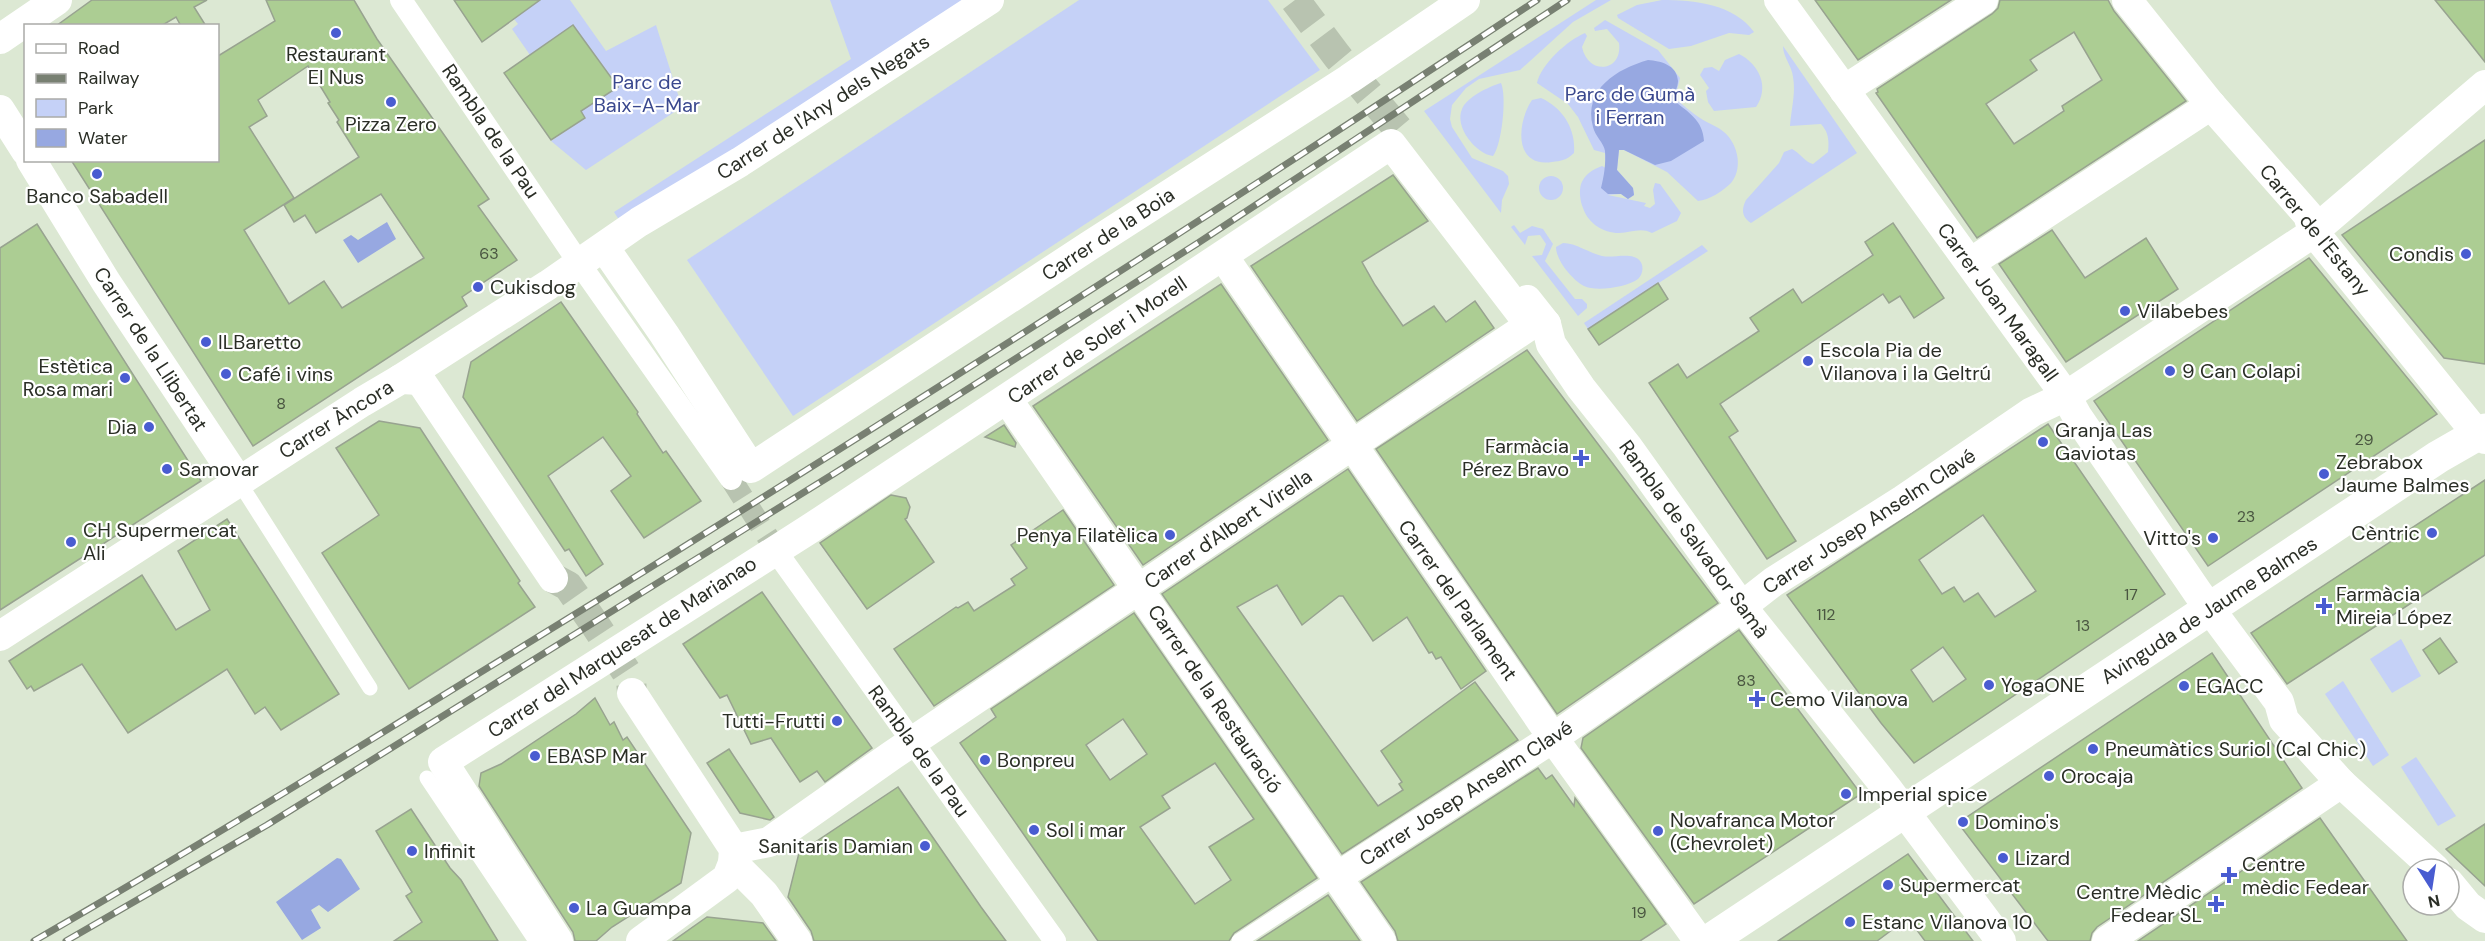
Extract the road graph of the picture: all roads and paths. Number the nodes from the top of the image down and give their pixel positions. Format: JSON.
{"nodes":[{"id":1,"x":57,"y":0,"type":"edge"},
{"id":2,"x":401,"y":0,"type":"edge"},
{"id":3,"x":989,"y":0,"type":"edge"},
{"id":4,"x":1465,"y":0,"type":"edge"},
{"id":5,"x":1779,"y":0,"type":"edge"},
{"id":6,"x":1983,"y":0,"type":"edge"},
{"id":7,"x":2127,"y":0,"type":"edge"},
{"id":8,"x":0,"y":39,"type":"edge"},
{"id":9,"x":2485,"y":85,"type":"edge"},
{"id":10,"x":1844,"y":90,"type":"junction"},
{"id":11,"x":2211,"y":105,"type":"junction"},
{"id":12,"x":0,"y":110,"type":"edge"},
{"id":13,"x":1395,"y":137,"type":"joint"},
{"id":14,"x":24,"y":148,"type":"edge"},
{"id":15,"x":32,"y":162,"type":"edge"},
{"id":16,"x":2313,"y":231,"type":"junction"},
{"id":17,"x":604,"y":246,"type":"junction"},
{"id":18,"x":1223,"y":256,"type":"junction"},
{"id":19,"x":579,"y":263,"type":"junction"},
{"id":20,"x":1970,"y":263,"type":"junction"},
{"id":21,"x":1538,"y":324,"type":"junction"},
{"id":22,"x":415,"y":374,"type":"junction"},
{"id":23,"x":2066,"y":396,"type":"junction"},
{"id":24,"x":1007,"y":399,"type":"junction"},
{"id":25,"x":2483,"y":434,"type":"edge"},
{"id":26,"x":1352,"y":447,"type":"junction"},
{"id":27,"x":741,"y":473,"type":"junction"},
{"id":28,"x":239,"y":482,"type":"junction"},
{"id":29,"x":802,"y":534,"type":"joint"},
{"id":30,"x":783,"y":561,"type":"tunnel mouth"},
{"id":31,"x":553,"y":578,"type":"tunnel mouth"},
{"id":32,"x":1139,"y":588,"type":"junction"},
{"id":33,"x":1742,"y":607,"type":"junction"},
{"id":34,"x":2210,"y":609,"type":"junction"},
{"id":35,"x":0,"y":636,"type":"edge"},
{"id":36,"x":370,"y":688,"type":"dead end"},
{"id":37,"x":632,"y":693,"type":"tunnel mouth"},
{"id":38,"x":1554,"y":738,"type":"junction"},
{"id":39,"x":912,"y":741,"type":"junction"},
{"id":40,"x":435,"y":770,"type":"junction"},
{"id":41,"x":2341,"y":783,"type":"junction"},
{"id":42,"x":1904,"y":812,"type":"junction"},
{"id":43,"x":2422,"y":857,"type":"edge"},
{"id":44,"x":731,"y":863,"type":"junction"},
{"id":45,"x":1337,"y":877,"type":"junction"},
{"id":46,"x":2461,"y":898,"type":"edge"},
{"id":47,"x":2485,"y":918,"type":"edge"},
{"id":48,"x":2485,"y":935,"type":"edge"},
{"id":49,"x":536,"y":941,"type":"edge"},
{"id":50,"x":558,"y":941,"type":"edge"},
{"id":51,"x":641,"y":941,"type":"edge"},
{"id":52,"x":797,"y":941,"type":"edge"},
{"id":53,"x":1055,"y":941,"type":"edge"},
{"id":54,"x":1239,"y":941,"type":"edge"},
{"id":55,"x":1381,"y":941,"type":"edge"},
{"id":56,"x":1699,"y":941,"type":"edge"},
{"id":57,"x":1709,"y":941,"type":"edge"},
{"id":58,"x":2001,"y":941,"type":"edge"},
{"id":59,"x":2107,"y":941,"type":"edge"},
{"id":60,"x":2474,"y":941,"type":"edge"}],
"edges":[{"from":1,"to":8,"type":"street"},
{"from":2,"to":19,"type":"street","name":"Rambla de la Pau"},
{"from":3,"to":17,"type":"street","name":"Carrer de l'Any dels Negats"},
{"from":4,"to":27,"type":"street","name":"Carrer de la Boia"},
{"from":5,"to":10,"type":"street","name":"Carrer Joan Maragall"},
{"from":6,"to":10,"type":"street"},
{"from":7,"to":11,"type":"street","name":"Carrer de l'Estany"},
{"from":9,"to":16,"type":"street","name":"Carrer Josep Anselm Clavé"},
{"from":10,"to":20,"type":"street","name":"Carrer Joan Maragall"},
{"from":11,"to":16,"type":"street","name":"Carrer de l'Estany"},
{"from":11,"to":20,"type":"street"},
{"from":12,"to":14,"type":"street"},
{"from":13,"to":18,"type":"street","name":"Carrer de Soler i Morell"},
{"from":13,"to":21,"type":"street","name":"Rambla de Salvador Samà"},
{"from":15,"to":28,"type":"street","name":"Carrer de la Llibertat"},
{"from":16,"to":23,"type":"street","name":"Carrer Josep Anselm Clavé"},
{"from":16,"to":25,"type":"street","name":"Carrer de l'Estany"},
{"from":17,"to":19,"type":"street"},
{"from":17,"to":27,"type":"street"},
{"from":18,"to":24,"type":"street","name":"Carrer de Soler i Morell"},
{"from":18,"to":26,"type":"street","name":"Carrer del Parlament"},
{"from":19,"to":22,"type":"street","name":"Carrer Àncora"},
{"from":19,"to":27,"type":"street","name":"Rambla de la Pau"},
{"from":20,"to":23,"type":"street","name":"Carrer Joan Maragall"},
{"from":21,"to":26,"type":"street","name":"Carrer d'Albert Virella"},
{"from":21,"to":33,"type":"street","name":"Rambla de Salvador Samà"},
{"from":22,"to":28,"type":"street","name":"Carrer Àncora"},
{"from":22,"to":31,"type":"street"},
{"from":23,"to":33,"type":"street","name":"Carrer Josep Anselm Clavé"},
{"from":23,"to":34,"type":"street","name":"Carrer Joan Maragall"},
{"from":24,"to":29,"type":"street","name":"Carrer de Soler i Morell"},
{"from":24,"to":32,"type":"street","name":"Carrer de la Restauració"},
{"from":25,"to":34,"type":"street","name":"Avinguda de Jaume Balmes"},
{"from":26,"to":32,"type":"street","name":"Carrer d'Albert Virella"},
{"from":26,"to":38,"type":"street","name":"Carrer del Parlament"},
{"from":28,"to":35,"type":"street","name":"Carrer Àncora"},
{"from":28,"to":36,"type":"lane","name":"Carrer de la Llibertat"},
{"from":29,"to":40,"type":"street","name":"Carrer del Marquesat de Marianao"},
{"from":30,"to":39,"type":"street","name":"Rambla de la Pau"},
{"from":32,"to":39,"type":"street","name":"Carrer d'Albert Virella"},
{"from":32,"to":45,"type":"street","name":"Carrer de la Restauració"},
{"from":33,"to":38,"type":"street","name":"Carrer Josep Anselm Clavé"},
{"from":33,"to":42,"type":"street","name":"Rambla de Salvador Samà"},
{"from":34,"to":41,"type":"street","name":"Carrer Joan Maragall"},
{"from":34,"to":42,"type":"street","name":"Avinguda de Jaume Balmes"},
{"from":37,"to":44,"type":"street"},
{"from":38,"to":45,"type":"street","name":"Carrer Josep Anselm Clavé"},
{"from":38,"to":56,"type":"street","name":"Carrer del Parlament"},
{"from":39,"to":44,"type":"street","name":"Carrer d'Albert Virella"},
{"from":39,"to":53,"type":"street","name":"Rambla de la Pau"},
{"from":40,"to":49,"type":"lane"},
{"from":40,"to":50,"type":"street"},
{"from":41,"to":43,"type":"street","name":"Carrer Joan Maragall"},
{"from":41,"to":59,"type":"street"},
{"from":42,"to":57,"type":"street","name":"Avinguda de Jaume Balmes"},
{"from":42,"to":58,"type":"street","name":"Rambla de Salvador Samà"},
{"from":44,"to":51,"type":"street"},
{"from":44,"to":52,"type":"street"},
{"from":45,"to":54,"type":"lane","name":"Carrer Josep Anselm Clavé"},
{"from":45,"to":55,"type":"street","name":"Carrer de la Restauració"},
{"from":46,"to":47,"type":"street"},
{"from":48,"to":60,"type":"street"}]}
